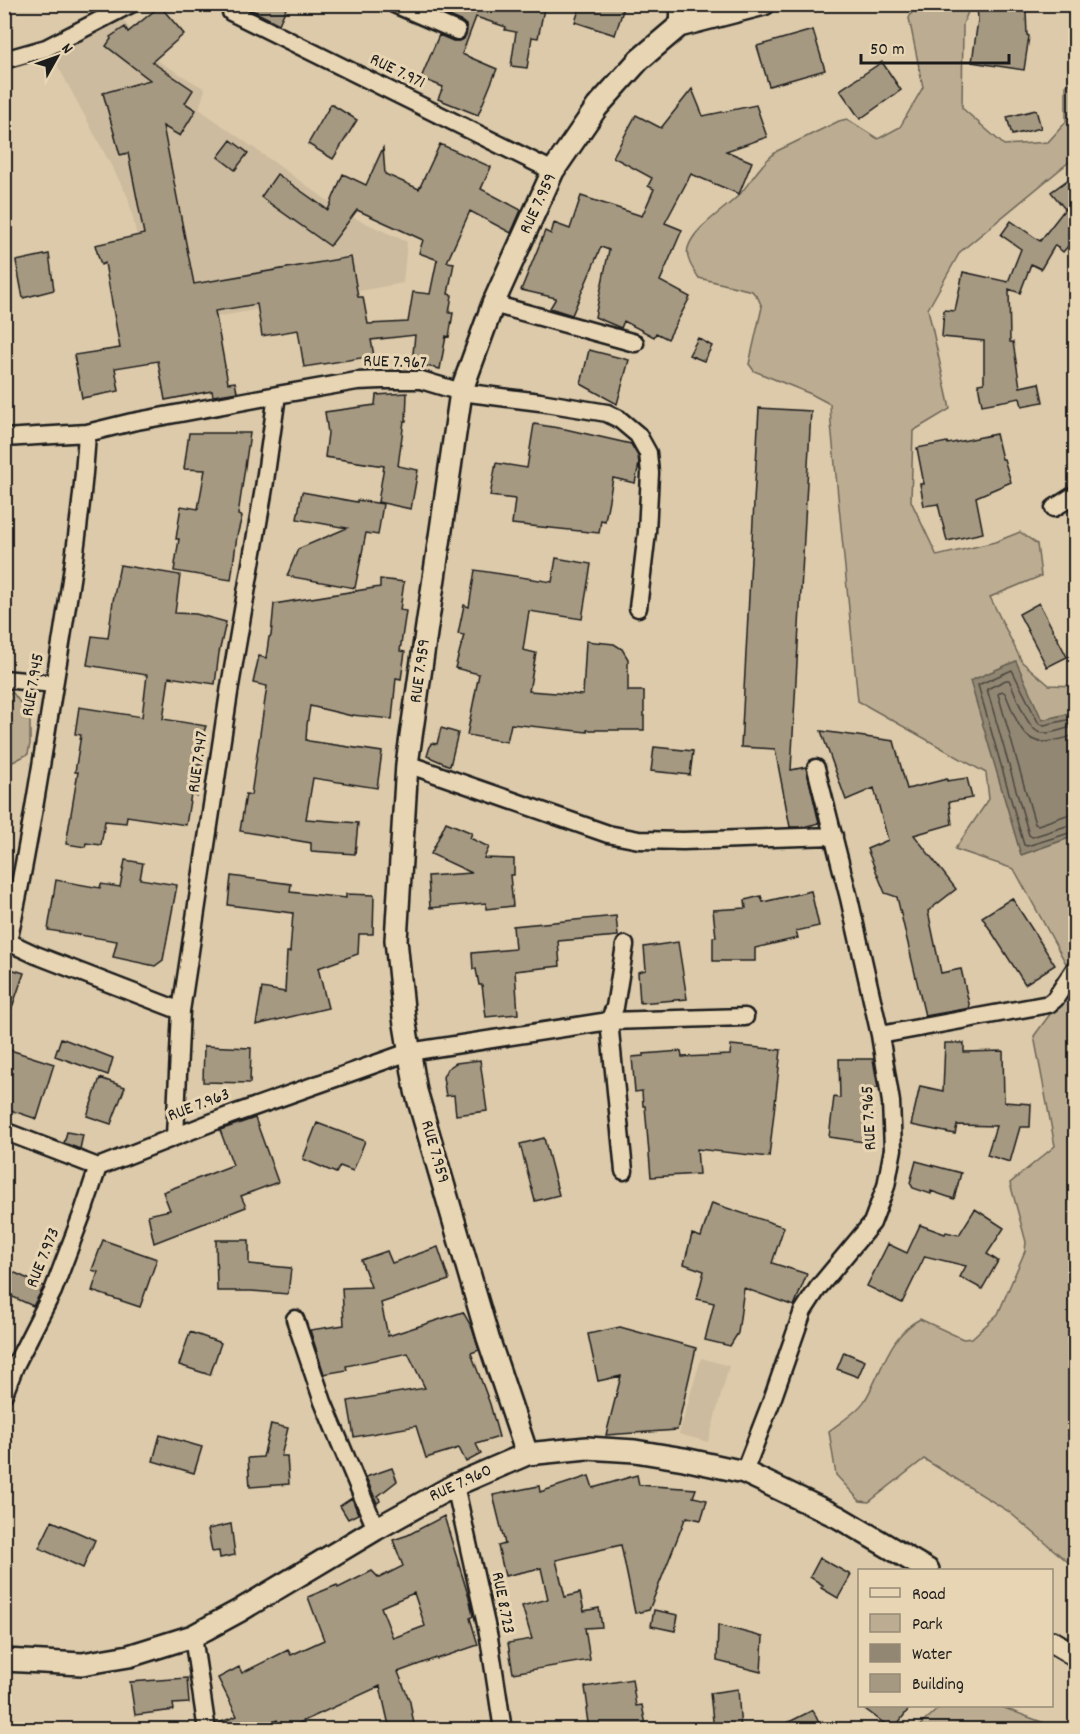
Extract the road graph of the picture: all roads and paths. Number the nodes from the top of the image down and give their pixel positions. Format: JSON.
{"nodes":[{"id":1,"x":131,"y":4,"type":"edge"},
{"id":2,"x":229,"y":4,"type":"edge"},
{"id":3,"x":394,"y":4,"type":"edge"},
{"id":4,"x":679,"y":4,"type":"edge"},
{"id":5,"x":764,"y":4,"type":"edge"},
{"id":6,"x":678,"y":26,"type":"junction"},
{"id":7,"x":458,"y":31,"type":"dead end"},
{"id":8,"x":4,"y":60,"type":"edge"},
{"id":9,"x":553,"y":171,"type":"junction"},
{"id":10,"x":494,"y":304,"type":"junction"},
{"id":11,"x":635,"y":343,"type":"dead end"},
{"id":12,"x":461,"y":392,"type":"junction"},
{"id":13,"x":277,"y":395,"type":"junction"},
{"id":14,"x":87,"y":433,"type":"junction"},
{"id":15,"x":4,"y":438,"type":"edge"},
{"id":16,"x":1076,"y":494,"type":"edge"},
{"id":17,"x":1054,"y":508,"type":"dead end"},
{"id":18,"x":638,"y":608,"type":"dead end"},
{"id":19,"x":4,"y":679,"type":"edge"},
{"id":20,"x":54,"y":684,"type":"junction"},
{"id":21,"x":407,"y":764,"type":"junction"},
{"id":22,"x":816,"y":768,"type":"dead end"},
{"id":23,"x":834,"y":836,"type":"junction"},
{"id":24,"x":6,"y":941,"type":"edge"},
{"id":25,"x":625,"y":945,"type":"dead end"},
{"id":26,"x":1076,"y":966,"type":"edge"},
{"id":27,"x":181,"y":1011,"type":"junction"},
{"id":28,"x":745,"y":1017,"type":"dead end"},
{"id":29,"x":609,"y":1021,"type":"junction"},
{"id":30,"x":880,"y":1035,"type":"junction"},
{"id":31,"x":409,"y":1052,"type":"junction"},
{"id":32,"x":4,"y":1131,"type":"edge"},
{"id":33,"x":175,"y":1136,"type":"junction"},
{"id":34,"x":98,"y":1167,"type":"junction"},
{"id":35,"x":624,"y":1171,"type":"dead end"},
{"id":36,"x":295,"y":1319,"type":"dead end"},
{"id":37,"x":10,"y":1363,"type":"edge"},
{"id":38,"x":4,"y":1394,"type":"edge"},
{"id":39,"x":527,"y":1454,"type":"junction"},
{"id":40,"x":744,"y":1472,"type":"junction"},
{"id":41,"x":455,"y":1485,"type":"junction"},
{"id":42,"x":376,"y":1528,"type":"junction"},
{"id":43,"x":926,"y":1569,"type":"edge"},
{"id":44,"x":193,"y":1636,"type":"junction"},
{"id":45,"x":1053,"y":1643,"type":"edge"},
{"id":46,"x":1076,"y":1656,"type":"edge"},
{"id":47,"x":4,"y":1660,"type":"edge"},
{"id":48,"x":206,"y":1724,"type":"dead end"},
{"id":49,"x":503,"y":1730,"type":"edge"}],
"edges":[{"from":1,"to":8,"type":"street"},
{"from":2,"to":9,"type":"street","name":"RUE 7.971"},
{"from":3,"to":7,"type":"street"},
{"from":4,"to":6,"type":"street"},
{"from":5,"to":6,"type":"street","name":"RUE 7.959"},
{"from":6,"to":9,"type":"street","name":"RUE 7.959"},
{"from":9,"to":10,"type":"street","name":"RUE 7.959"},
{"from":10,"to":11,"type":"street"},
{"from":10,"to":12,"type":"street","name":"RUE 7.959"},
{"from":12,"to":13,"type":"street","name":"RUE 7.967"},
{"from":12,"to":18,"type":"street","name":"RUE 7.967"},
{"from":12,"to":21,"type":"street","name":"RUE 7.959"},
{"from":13,"to":14,"type":"street","name":"RUE 7.967"},
{"from":13,"to":27,"type":"street","name":"RUE 7.947"},
{"from":14,"to":15,"type":"street","name":"RUE 7.967"},
{"from":14,"to":20,"type":"street","name":"RUE 7.945"},
{"from":16,"to":17,"type":"street"},
{"from":19,"to":20,"type":"street"},
{"from":20,"to":24,"type":"street","name":"RUE 7.945"},
{"from":21,"to":23,"type":"street"},
{"from":21,"to":31,"type":"street","name":"RUE 7.959"},
{"from":22,"to":23,"type":"street","name":"RUE 7.965"},
{"from":23,"to":30,"type":"street","name":"RUE 7.965"},
{"from":24,"to":27,"type":"street"},
{"from":25,"to":29,"type":"street"},
{"from":26,"to":30,"type":"street"},
{"from":27,"to":33,"type":"street","name":"RUE 7.947"},
{"from":28,"to":29,"type":"street","name":"RUE 7.963"},
{"from":29,"to":31,"type":"street","name":"RUE 7.963"},
{"from":29,"to":35,"type":"street"},
{"from":30,"to":40,"type":"street","name":"RUE 7.965"},
{"from":31,"to":33,"type":"street","name":"RUE 7.963"},
{"from":31,"to":39,"type":"street","name":"RUE 7.959"},
{"from":32,"to":34,"type":"street"},
{"from":33,"to":34,"type":"street","name":"RUE 7.963"},
{"from":34,"to":37,"type":"street","name":"RUE 7.973"},
{"from":36,"to":42,"type":"street"},
{"from":37,"to":38,"type":"street","name":"RUE 7.973"},
{"from":39,"to":40,"type":"street","name":"RUE 7.960"},
{"from":39,"to":41,"type":"street","name":"RUE 7.960"},
{"from":40,"to":43,"type":"street","name":"RUE 7.960"},
{"from":41,"to":42,"type":"street","name":"RUE 7.960"},
{"from":41,"to":49,"type":"street","name":"RUE 8.723"},
{"from":42,"to":44,"type":"street","name":"RUE 7.960"},
{"from":44,"to":47,"type":"street","name":"RUE 7.960"},
{"from":44,"to":48,"type":"street"},
{"from":45,"to":46,"type":"street"}]}
